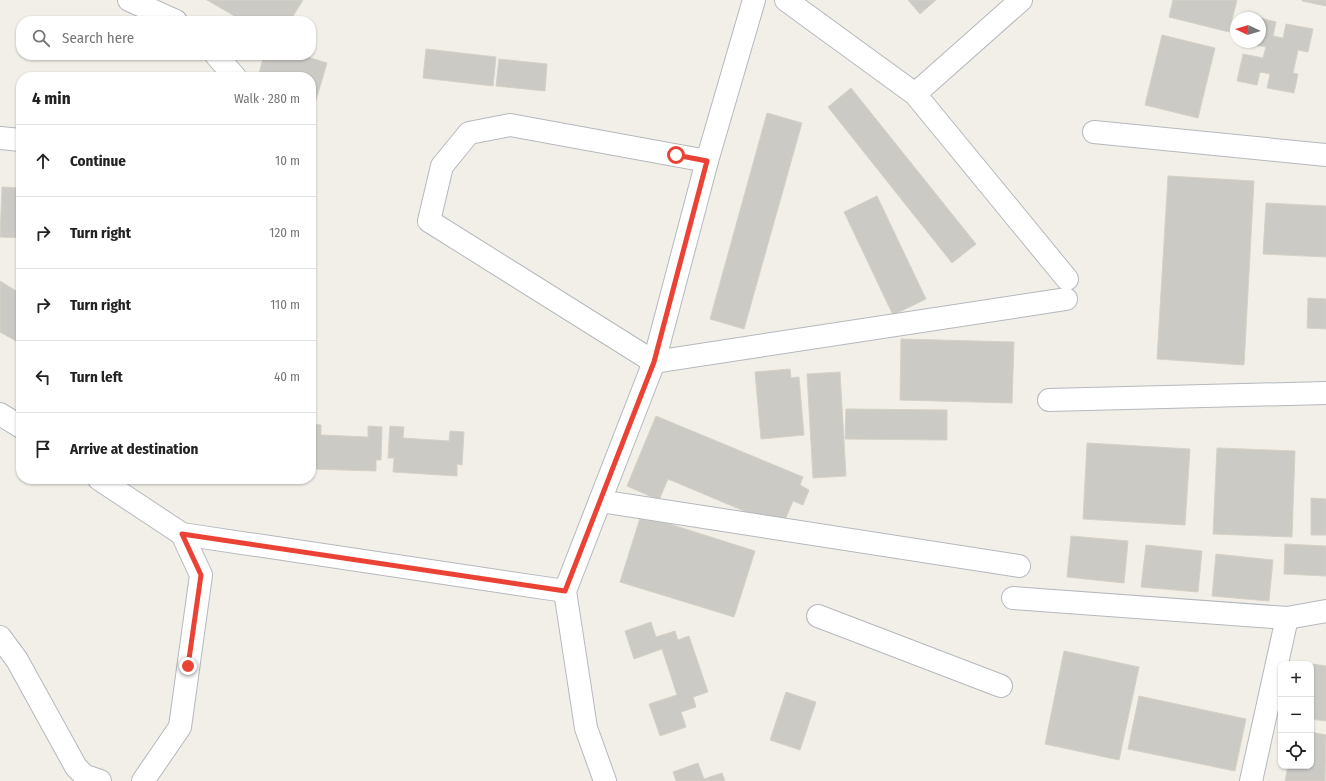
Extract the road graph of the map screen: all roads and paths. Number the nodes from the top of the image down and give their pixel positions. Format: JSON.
{"nodes":[{"id":1,"x":129,"y":0,"type":"edge"},
{"id":2,"x":754,"y":0,"type":"edge"},
{"id":3,"x":786,"y":0,"type":"edge"},
{"id":4,"x":1021,"y":0,"type":"edge"},
{"id":5,"x":165,"y":16,"type":"edge"},
{"id":6,"x":220,"y":60,"type":"edge"},
{"id":7,"x":231,"y":72,"type":"edge"},
{"id":8,"x":915,"y":94,"type":"junction"},
{"id":9,"x":1094,"y":132,"type":"dead end"},
{"id":10,"x":0,"y":138,"type":"edge"},
{"id":11,"x":16,"y":140,"type":"edge"},
{"id":12,"x":1326,"y":155,"type":"edge"},
{"id":13,"x":707,"y":161,"type":"junction"},
{"id":14,"x":654,"y":362,"type":"junction"},
{"id":15,"x":1326,"y":393,"type":"edge"},
{"id":16,"x":1049,"y":400,"type":"dead end"},
{"id":17,"x":0,"y":414,"type":"edge"},
{"id":18,"x":16,"y":425,"type":"edge"},
{"id":19,"x":107,"y":484,"type":"edge"},
{"id":20,"x":600,"y":501,"type":"junction"},
{"id":21,"x":182,"y":534,"type":"junction"},
{"id":22,"x":1019,"y":566,"type":"dead end"},
{"id":23,"x":565,"y":591,"type":"junction"},
{"id":24,"x":1014,"y":598,"type":"dead end"},
{"id":25,"x":1326,"y":611,"type":"edge"},
{"id":26,"x":818,"y":616,"type":"dead end"},
{"id":27,"x":1286,"y":618,"type":"junction"},
{"id":28,"x":0,"y":637,"type":"edge"},
{"id":29,"x":1001,"y":686,"type":"dead end"},
{"id":30,"x":100,"y":781,"type":"edge"},
{"id":31,"x":143,"y":781,"type":"edge"},
{"id":32,"x":605,"y":781,"type":"edge"},
{"id":33,"x":1251,"y":781,"type":"edge"}],
"edges":[{"from":1,"to":5,"type":"street"},
{"from":2,"to":13,"type":"street"},
{"from":3,"to":8,"type":"street"},
{"from":4,"to":8,"type":"street"},
{"from":6,"to":7,"type":"street"},
{"from":8,"to":14,"type":"street"},
{"from":9,"to":12,"type":"street"},
{"from":10,"to":11,"type":"street"},
{"from":13,"to":14,"type":"street"},
{"from":13,"to":14,"type":"street"},
{"from":14,"to":20,"type":"street"},
{"from":15,"to":16,"type":"street"},
{"from":17,"to":18,"type":"street"},
{"from":19,"to":21,"type":"street"},
{"from":20,"to":22,"type":"street"},
{"from":20,"to":23,"type":"street"},
{"from":21,"to":23,"type":"street"},
{"from":21,"to":31,"type":"street"},
{"from":23,"to":32,"type":"street"},
{"from":24,"to":27,"type":"street"},
{"from":25,"to":27,"type":"street"},
{"from":26,"to":29,"type":"street"},
{"from":27,"to":33,"type":"street"},
{"from":28,"to":30,"type":"street"}]}
